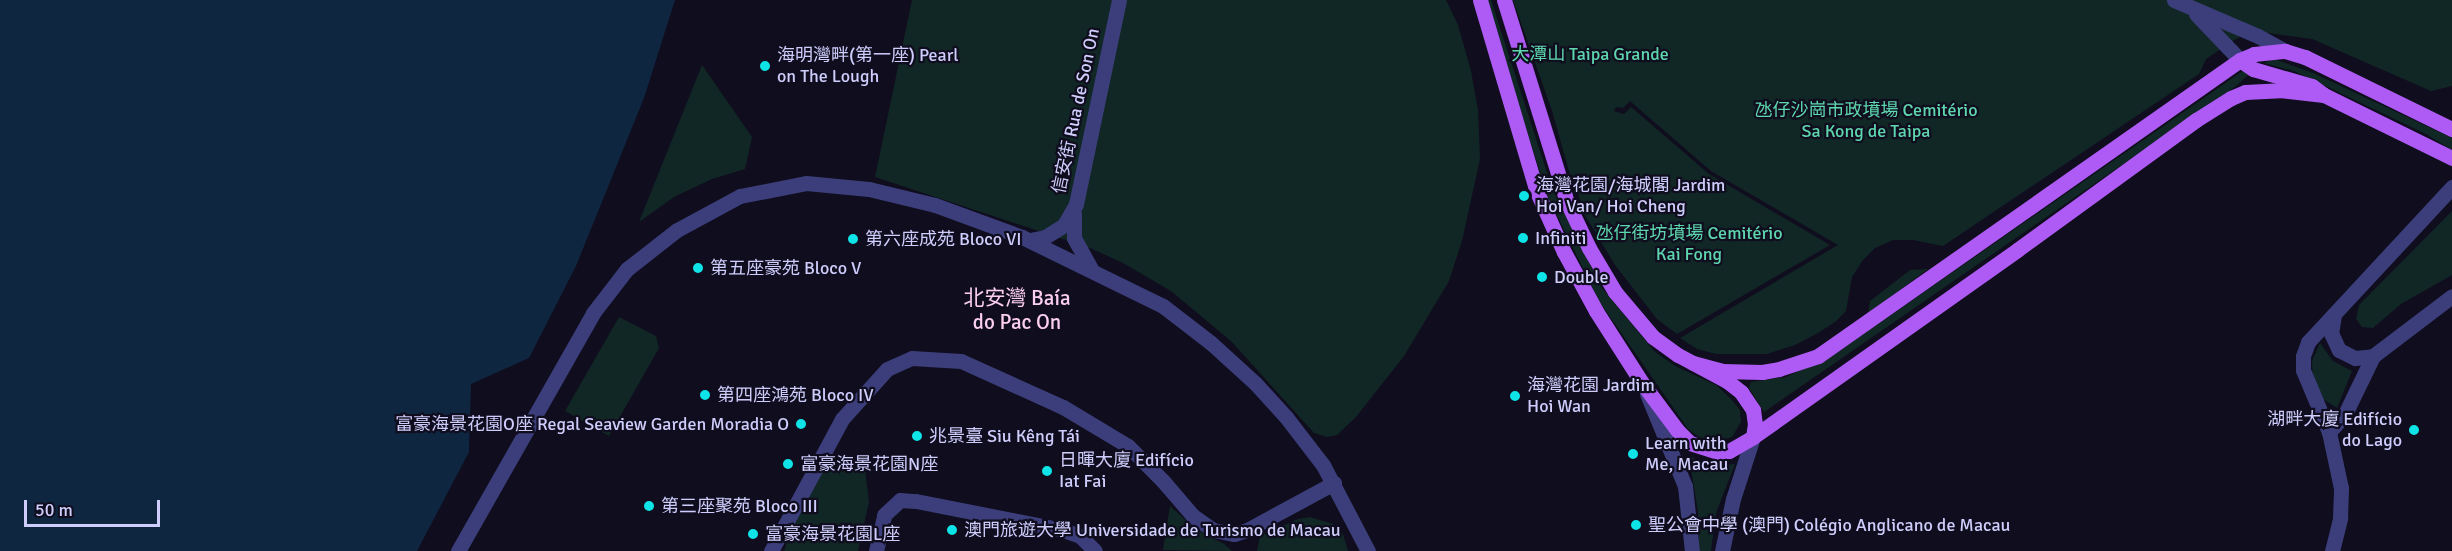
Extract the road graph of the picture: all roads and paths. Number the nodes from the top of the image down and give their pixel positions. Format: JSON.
{"nodes":[{"id":1,"x":1119,"y":0,"type":"edge"},
{"id":2,"x":1480,"y":0,"type":"edge"},
{"id":3,"x":1504,"y":0,"type":"edge"},
{"id":4,"x":2174,"y":0,"type":"edge"},
{"id":5,"x":2192,"y":9,"type":"junction"},
{"id":6,"x":2285,"y":51,"type":"junction"},
{"id":7,"x":2240,"y":60,"type":"junction"},
{"id":8,"x":2324,"y":95,"type":"junction"},
{"id":9,"x":2452,"y":129,"type":"edge"},
{"id":10,"x":2452,"y":158,"type":"edge"},
{"id":11,"x":2452,"y":187,"type":"edge"},
{"id":12,"x":1076,"y":204,"type":"junction"},
{"id":13,"x":1030,"y":240,"type":"junction"},
{"id":14,"x":1093,"y":271,"type":"junction"},
{"id":15,"x":2452,"y":296,"type":"edge"},
{"id":16,"x":2334,"y":315,"type":"junction"},
{"id":17,"x":2373,"y":356,"type":"junction"},
{"id":18,"x":1693,"y":363,"type":"junction"},
{"id":19,"x":1642,"y":383,"type":"junction"},
{"id":20,"x":2329,"y":432,"type":"junction"},
{"id":21,"x":1753,"y":437,"type":"junction"},
{"id":22,"x":1334,"y":483,"type":"junction"},
{"id":23,"x":458,"y":551,"type":"edge"},
{"id":24,"x":771,"y":551,"type":"edge"},
{"id":25,"x":876,"y":551,"type":"edge"},
{"id":26,"x":1095,"y":551,"type":"edge"},
{"id":27,"x":1368,"y":551,"type":"edge"},
{"id":28,"x":1692,"y":551,"type":"edge"},
{"id":29,"x":1722,"y":551,"type":"edge"},
{"id":30,"x":2332,"y":551,"type":"edge"}],
"edges":[{"from":1,"to":12,"type":"street","name":"信安街 Rua de Son On"},
{"from":2,"to":19,"type":"main road"},
{"from":3,"to":18,"type":"main road"},
{"from":4,"to":5,"type":"street"},
{"from":5,"to":6,"type":"street"},
{"from":5,"to":7,"type":"street"},
{"from":6,"to":7,"type":"main road"},
{"from":6,"to":9,"type":"main road"},
{"from":7,"to":8,"type":"main road"},
{"from":7,"to":18,"type":"main road"},
{"from":8,"to":10,"type":"main road"},
{"from":8,"to":21,"type":"main road"},
{"from":11,"to":16,"type":"street"},
{"from":12,"to":13,"type":"street","name":"信安街 Rua de Son On"},
{"from":12,"to":14,"type":"street"},
{"from":13,"to":14,"type":"street"},
{"from":13,"to":23,"type":"street"},
{"from":14,"to":22,"type":"street"},
{"from":15,"to":17,"type":"street"},
{"from":16,"to":17,"type":"street"},
{"from":16,"to":20,"type":"street"},
{"from":17,"to":20,"type":"street"},
{"from":18,"to":21,"type":"main road"},
{"from":19,"to":21,"type":"main road"},
{"from":19,"to":28,"type":"street"},
{"from":20,"to":30,"type":"street"},
{"from":21,"to":29,"type":"street"},
{"from":22,"to":24,"type":"street"},
{"from":22,"to":27,"type":"street"},
{"from":25,"to":26,"type":"street"}]}
